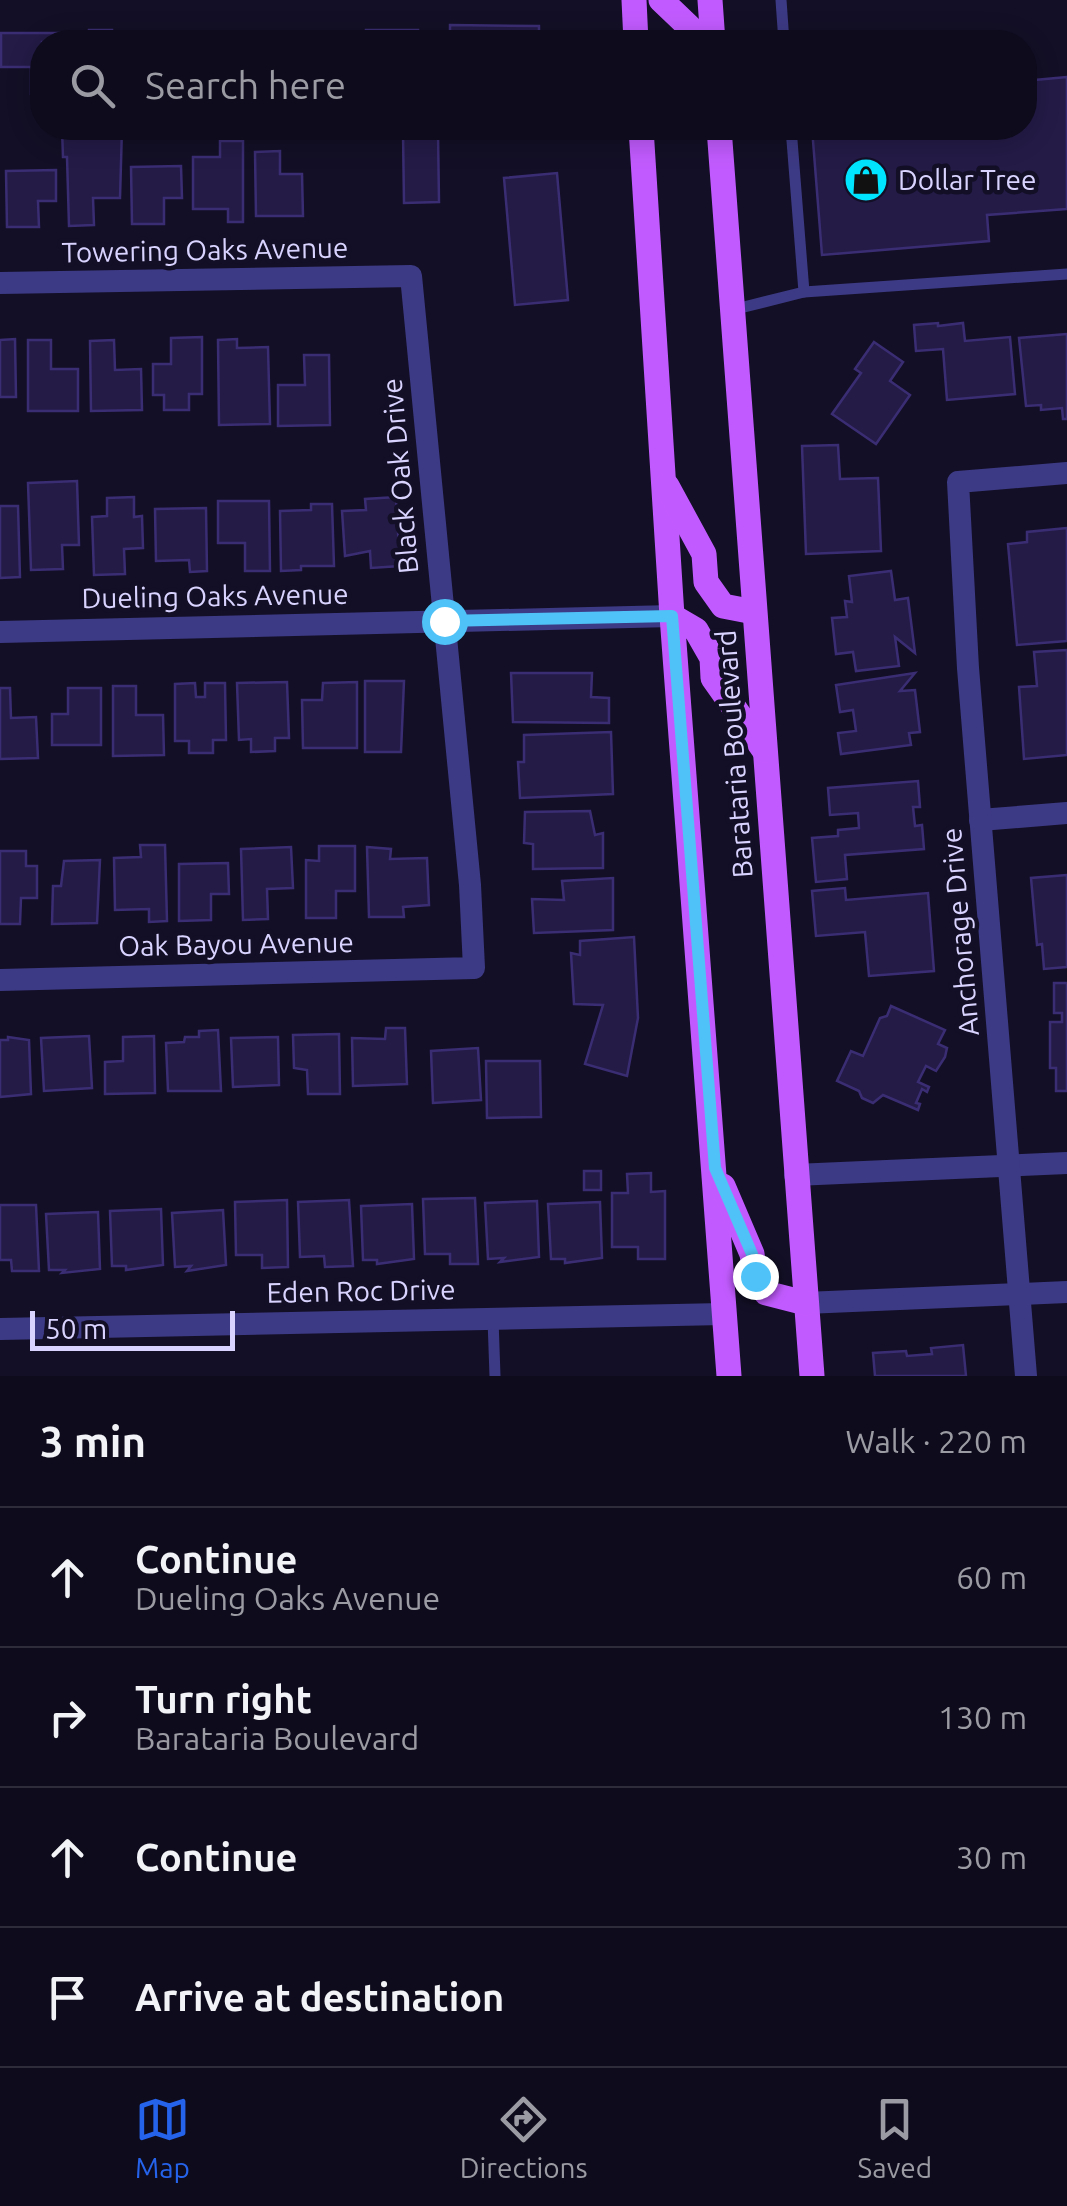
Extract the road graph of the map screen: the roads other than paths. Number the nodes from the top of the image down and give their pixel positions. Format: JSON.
{"nodes":[{"id":1,"x":634,"y":0,"type":"edge"},
{"id":2,"x":661,"y":0,"type":"edge"},
{"id":3,"x":710,"y":0,"type":"edge"},
{"id":4,"x":780,"y":0,"type":"edge"},
{"id":5,"x":635,"y":30,"type":"edge"},
{"id":6,"x":695,"y":30,"type":"edge"},
{"id":7,"x":709,"y":30,"type":"edge"},
{"id":8,"x":783,"y":30,"type":"edge"},
{"id":9,"x":642,"y":140,"type":"edge"},
{"id":10,"x":720,"y":140,"type":"edge"},
{"id":11,"x":792,"y":140,"type":"edge"},
{"id":12,"x":1067,"y":274,"type":"edge"},
{"id":13,"x":412,"y":276,"type":"joint"},
{"id":14,"x":0,"y":283,"type":"edge"},
{"id":15,"x":804,"y":292,"type":"junction"},
{"id":16,"x":732,"y":310,"type":"junction"},
{"id":17,"x":1067,"y":473,"type":"edge"},
{"id":18,"x":662,"y":477,"type":"junction"},
{"id":19,"x":754,"y":612,"type":"junction"},
{"id":20,"x":672,"y":616,"type":"junction"},
{"id":21,"x":444,"y":621,"type":"junction"},
{"id":22,"x":0,"y":632,"type":"edge"},
{"id":23,"x":764,"y":750,"type":"junction"},
{"id":24,"x":1067,"y":813,"type":"edge"},
{"id":25,"x":980,"y":820,"type":"junction"},
{"id":26,"x":474,"y":968,"type":"joint"},
{"id":27,"x":0,"y":980,"type":"edge"},
{"id":28,"x":1009,"y":1163,"type":"junction"},
{"id":29,"x":1067,"y":1163,"type":"edge"},
{"id":30,"x":715,"y":1168,"type":"junction"},
{"id":31,"x":794,"y":1175,"type":"junction"},
{"id":32,"x":1019,"y":1292,"type":"junction"},
{"id":33,"x":1067,"y":1292,"type":"edge"},
{"id":34,"x":805,"y":1303,"type":"junction"},
{"id":35,"x":724,"y":1314,"type":"junction"},
{"id":36,"x":493,"y":1319,"type":"junction"},
{"id":37,"x":0,"y":1329,"type":"edge"},
{"id":38,"x":495,"y":1376,"type":"edge"},
{"id":39,"x":729,"y":1376,"type":"edge"},
{"id":40,"x":812,"y":1376,"type":"edge"},
{"id":41,"x":1026,"y":1376,"type":"edge"}],
"edges":[{"from":1,"to":5,"type":"main road"},
{"from":2,"to":6,"type":"main road"},
{"from":3,"to":7,"type":"main road"},
{"from":4,"to":8,"type":"lane"},
{"from":9,"to":18,"type":"main road","name":"Barataria Boulevard"},
{"from":10,"to":16,"type":"main road","name":"Barataria Boulevard"},
{"from":11,"to":15,"type":"lane"},
{"from":12,"to":15,"type":"lane"},
{"from":13,"to":14,"type":"street","name":"Towering Oaks Avenue"},
{"from":13,"to":21,"type":"street","name":"Black Oak Drive"},
{"from":15,"to":16,"type":"lane"},
{"from":16,"to":19,"type":"main road","name":"Barataria Boulevard"},
{"from":17,"to":25,"type":"street","name":"Anchorage Drive"},
{"from":18,"to":19,"type":"main road"},
{"from":18,"to":20,"type":"main road","name":"Barataria Boulevard"},
{"from":19,"to":23,"type":"main road","name":"Barataria Boulevard"},
{"from":20,"to":21,"type":"street","name":"Dueling Oaks Avenue"},
{"from":20,"to":23,"type":"main road"},
{"from":20,"to":30,"type":"main road","name":"Barataria Boulevard"},
{"from":21,"to":22,"type":"street","name":"Dueling Oaks Avenue"},
{"from":21,"to":26,"type":"street","name":"Black Oak Drive"},
{"from":23,"to":31,"type":"main road","name":"Barataria Boulevard"},
{"from":24,"to":25,"type":"street"},
{"from":25,"to":28,"type":"street","name":"Anchorage Drive"},
{"from":26,"to":27,"type":"street","name":"Oak Bayou Avenue"},
{"from":28,"to":29,"type":"street"},
{"from":28,"to":31,"type":"street"},
{"from":28,"to":32,"type":"street","name":"Anchorage Drive"},
{"from":30,"to":34,"type":"main road"},
{"from":30,"to":35,"type":"main road","name":"Barataria Boulevard"},
{"from":31,"to":34,"type":"main road","name":"Barataria Boulevard"},
{"from":32,"to":33,"type":"street"},
{"from":32,"to":34,"type":"street"},
{"from":32,"to":41,"type":"street","name":"Anchorage Drive"},
{"from":34,"to":40,"type":"main road","name":"Barataria Boulevard"},
{"from":35,"to":36,"type":"street","name":"Eden Roc Drive"},
{"from":35,"to":39,"type":"main road","name":"Barataria Boulevard"},
{"from":36,"to":37,"type":"street","name":"Eden Roc Drive"},
{"from":36,"to":38,"type":"lane"}]}
